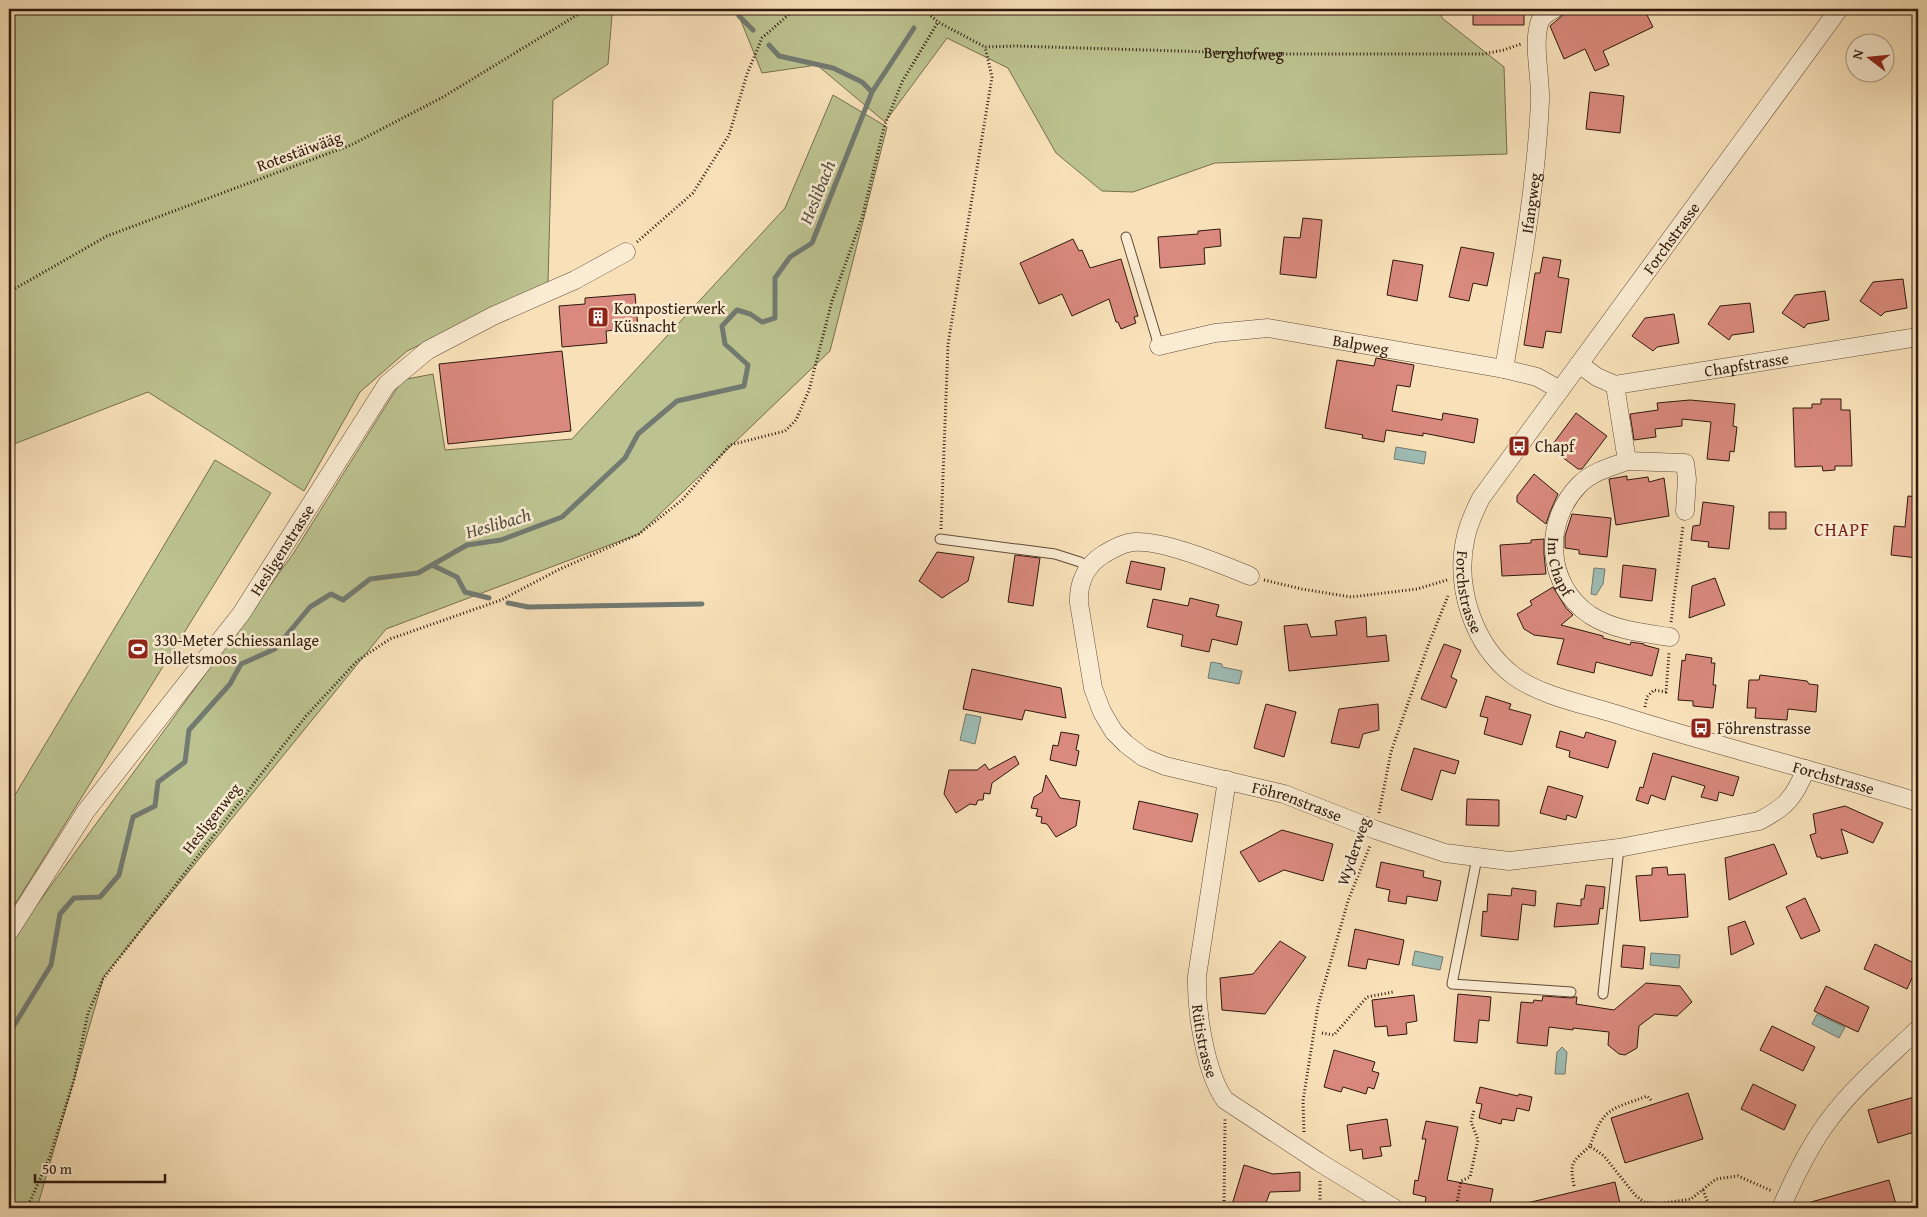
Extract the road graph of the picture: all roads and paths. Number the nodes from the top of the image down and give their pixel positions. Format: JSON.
{"nodes":[{"id":1,"x":587,"y":9,"type":"edge"},
{"id":2,"x":795,"y":9,"type":"edge"},
{"id":3,"x":923,"y":9,"type":"edge"},
{"id":4,"x":1554,"y":9,"type":"edge"},
{"id":5,"x":1839,"y":9,"type":"edge"},
{"id":6,"x":938,"y":22,"type":"junction"},
{"id":7,"x":1538,"y":38,"type":"junction"},
{"id":8,"x":985,"y":47,"type":"junction"},
{"id":9,"x":1126,"y":237,"type":"dead end"},
{"id":10,"x":626,"y":252,"type":"joint"},
{"id":11,"x":9,"y":292,"type":"edge"},
{"id":12,"x":1918,"y":337,"type":"edge"},
{"id":13,"x":1159,"y":346,"type":"joint"},
{"id":14,"x":1579,"y":364,"type":"junction"},
{"id":15,"x":1504,"y":369,"type":"junction"},
{"id":16,"x":1615,"y":385,"type":"junction"},
{"id":17,"x":1560,"y":390,"type":"junction"},
{"id":18,"x":1627,"y":461,"type":"junction"},
{"id":19,"x":1685,"y":511,"type":"joint"},
{"id":20,"x":940,"y":539,"type":"joint"},
{"id":21,"x":1462,"y":563,"type":"junction"},
{"id":22,"x":1087,"y":568,"type":"junction"},
{"id":23,"x":1250,"y":576,"type":"joint"},
{"id":24,"x":1451,"y":590,"type":"dead end"},
{"id":25,"x":1670,"y":638,"type":"junction"},
{"id":26,"x":1641,"y":722,"type":"junction"},
{"id":27,"x":1806,"y":769,"type":"junction"},
{"id":28,"x":1226,"y":780,"type":"junction"},
{"id":29,"x":1918,"y":802,"type":"edge"},
{"id":30,"x":1376,"y":830,"type":"junction"},
{"id":31,"x":1619,"y":848,"type":"junction"},
{"id":32,"x":1477,"y":858,"type":"junction"},
{"id":33,"x":9,"y":932,"type":"edge"},
{"id":34,"x":1393,"y":992,"type":"dead end"},
{"id":35,"x":1571,"y":992,"type":"dead end"},
{"id":36,"x":1603,"y":994,"type":"dead end"},
{"id":37,"x":1918,"y":1029,"type":"edge"},
{"id":38,"x":1322,"y":1033,"type":"dead end"},
{"id":39,"x":1225,"y":1100,"type":"junction"},
{"id":40,"x":1651,"y":1100,"type":"dead end"},
{"id":41,"x":1474,"y":1110,"type":"dead end"},
{"id":42,"x":1590,"y":1146,"type":"junction"},
{"id":43,"x":1314,"y":1158,"type":"junction"},
{"id":44,"x":1574,"y":1186,"type":"dead end"},
{"id":45,"x":1702,"y":1190,"type":"junction"},
{"id":46,"x":1784,"y":1203,"type":"edge"},
{"id":47,"x":26,"y":1208,"type":"edge"},
{"id":48,"x":1224,"y":1208,"type":"edge"},
{"id":49,"x":1320,"y":1208,"type":"edge"},
{"id":50,"x":1394,"y":1208,"type":"edge"},
{"id":51,"x":1456,"y":1208,"type":"edge"},
{"id":52,"x":1710,"y":1208,"type":"edge"}],
"edges":[{"from":1,"to":11,"type":"path","name":"Rotestäiwääg"},
{"from":2,"to":10,"type":"path"},
{"from":3,"to":6,"type":"path","name":"Berghofweg"},
{"from":4,"to":7,"type":"street"},
{"from":5,"to":14,"type":"street","name":"Forchstrasse"},
{"from":6,"to":8,"type":"path","name":"Berghofweg"},
{"from":6,"to":47,"type":"path","name":"Hesligenweg"},
{"from":7,"to":8,"type":"path","name":"Berghofweg"},
{"from":7,"to":15,"type":"street","name":"Ifangweg"},
{"from":8,"to":20,"type":"path"},
{"from":9,"to":13,"type":"lane"},
{"from":10,"to":33,"type":"street","name":"Hesligenstrasse"},
{"from":12,"to":16,"type":"street","name":"Chapfstrasse"},
{"from":13,"to":15,"type":"street","name":"Balpweg"},
{"from":14,"to":16,"type":"street"},
{"from":14,"to":17,"type":"street","name":"Forchstrasse"},
{"from":15,"to":17,"type":"street","name":"Balpweg"},
{"from":16,"to":18,"type":"street"},
{"from":17,"to":21,"type":"street","name":"Forchstrasse"},
{"from":18,"to":19,"type":"street","name":"Im Chapf"},
{"from":18,"to":25,"type":"street","name":"Im Chapf"},
{"from":19,"to":25,"type":"path"},
{"from":20,"to":22,"type":"lane"},
{"from":21,"to":23,"type":"path"},
{"from":21,"to":26,"type":"street","name":"Forchstrasse"},
{"from":22,"to":23,"type":"street"},
{"from":22,"to":28,"type":"street","name":"Föhrenstrasse"},
{"from":24,"to":30,"type":"path","name":"Wyderweg"},
{"from":25,"to":26,"type":"path"},
{"from":26,"to":27,"type":"street","name":"Forchstrasse"},
{"from":27,"to":29,"type":"street","name":"Forchstrasse"},
{"from":27,"to":31,"type":"street","name":"Föhrenstrasse"},
{"from":28,"to":30,"type":"street","name":"Föhrenstrasse"},
{"from":28,"to":39,"type":"street","name":"Rütistrasse"},
{"from":30,"to":32,"type":"street","name":"Föhrenstrasse"},
{"from":30,"to":43,"type":"path","name":"Wyderweg"},
{"from":31,"to":32,"type":"street","name":"Föhrenstrasse"},
{"from":31,"to":36,"type":"lane"},
{"from":32,"to":35,"type":"lane"},
{"from":34,"to":38,"type":"path"},
{"from":37,"to":46,"type":"street"},
{"from":39,"to":43,"type":"street","name":"Rütistrasse"},
{"from":39,"to":48,"type":"path"},
{"from":40,"to":42,"type":"path"},
{"from":41,"to":51,"type":"path"},
{"from":42,"to":44,"type":"path"},
{"from":42,"to":45,"type":"path"},
{"from":43,"to":49,"type":"path","name":"Wyderweg"},
{"from":43,"to":50,"type":"street","name":"Rütistrasse"},
{"from":45,"to":46,"type":"path"},
{"from":45,"to":52,"type":"path"}]}
